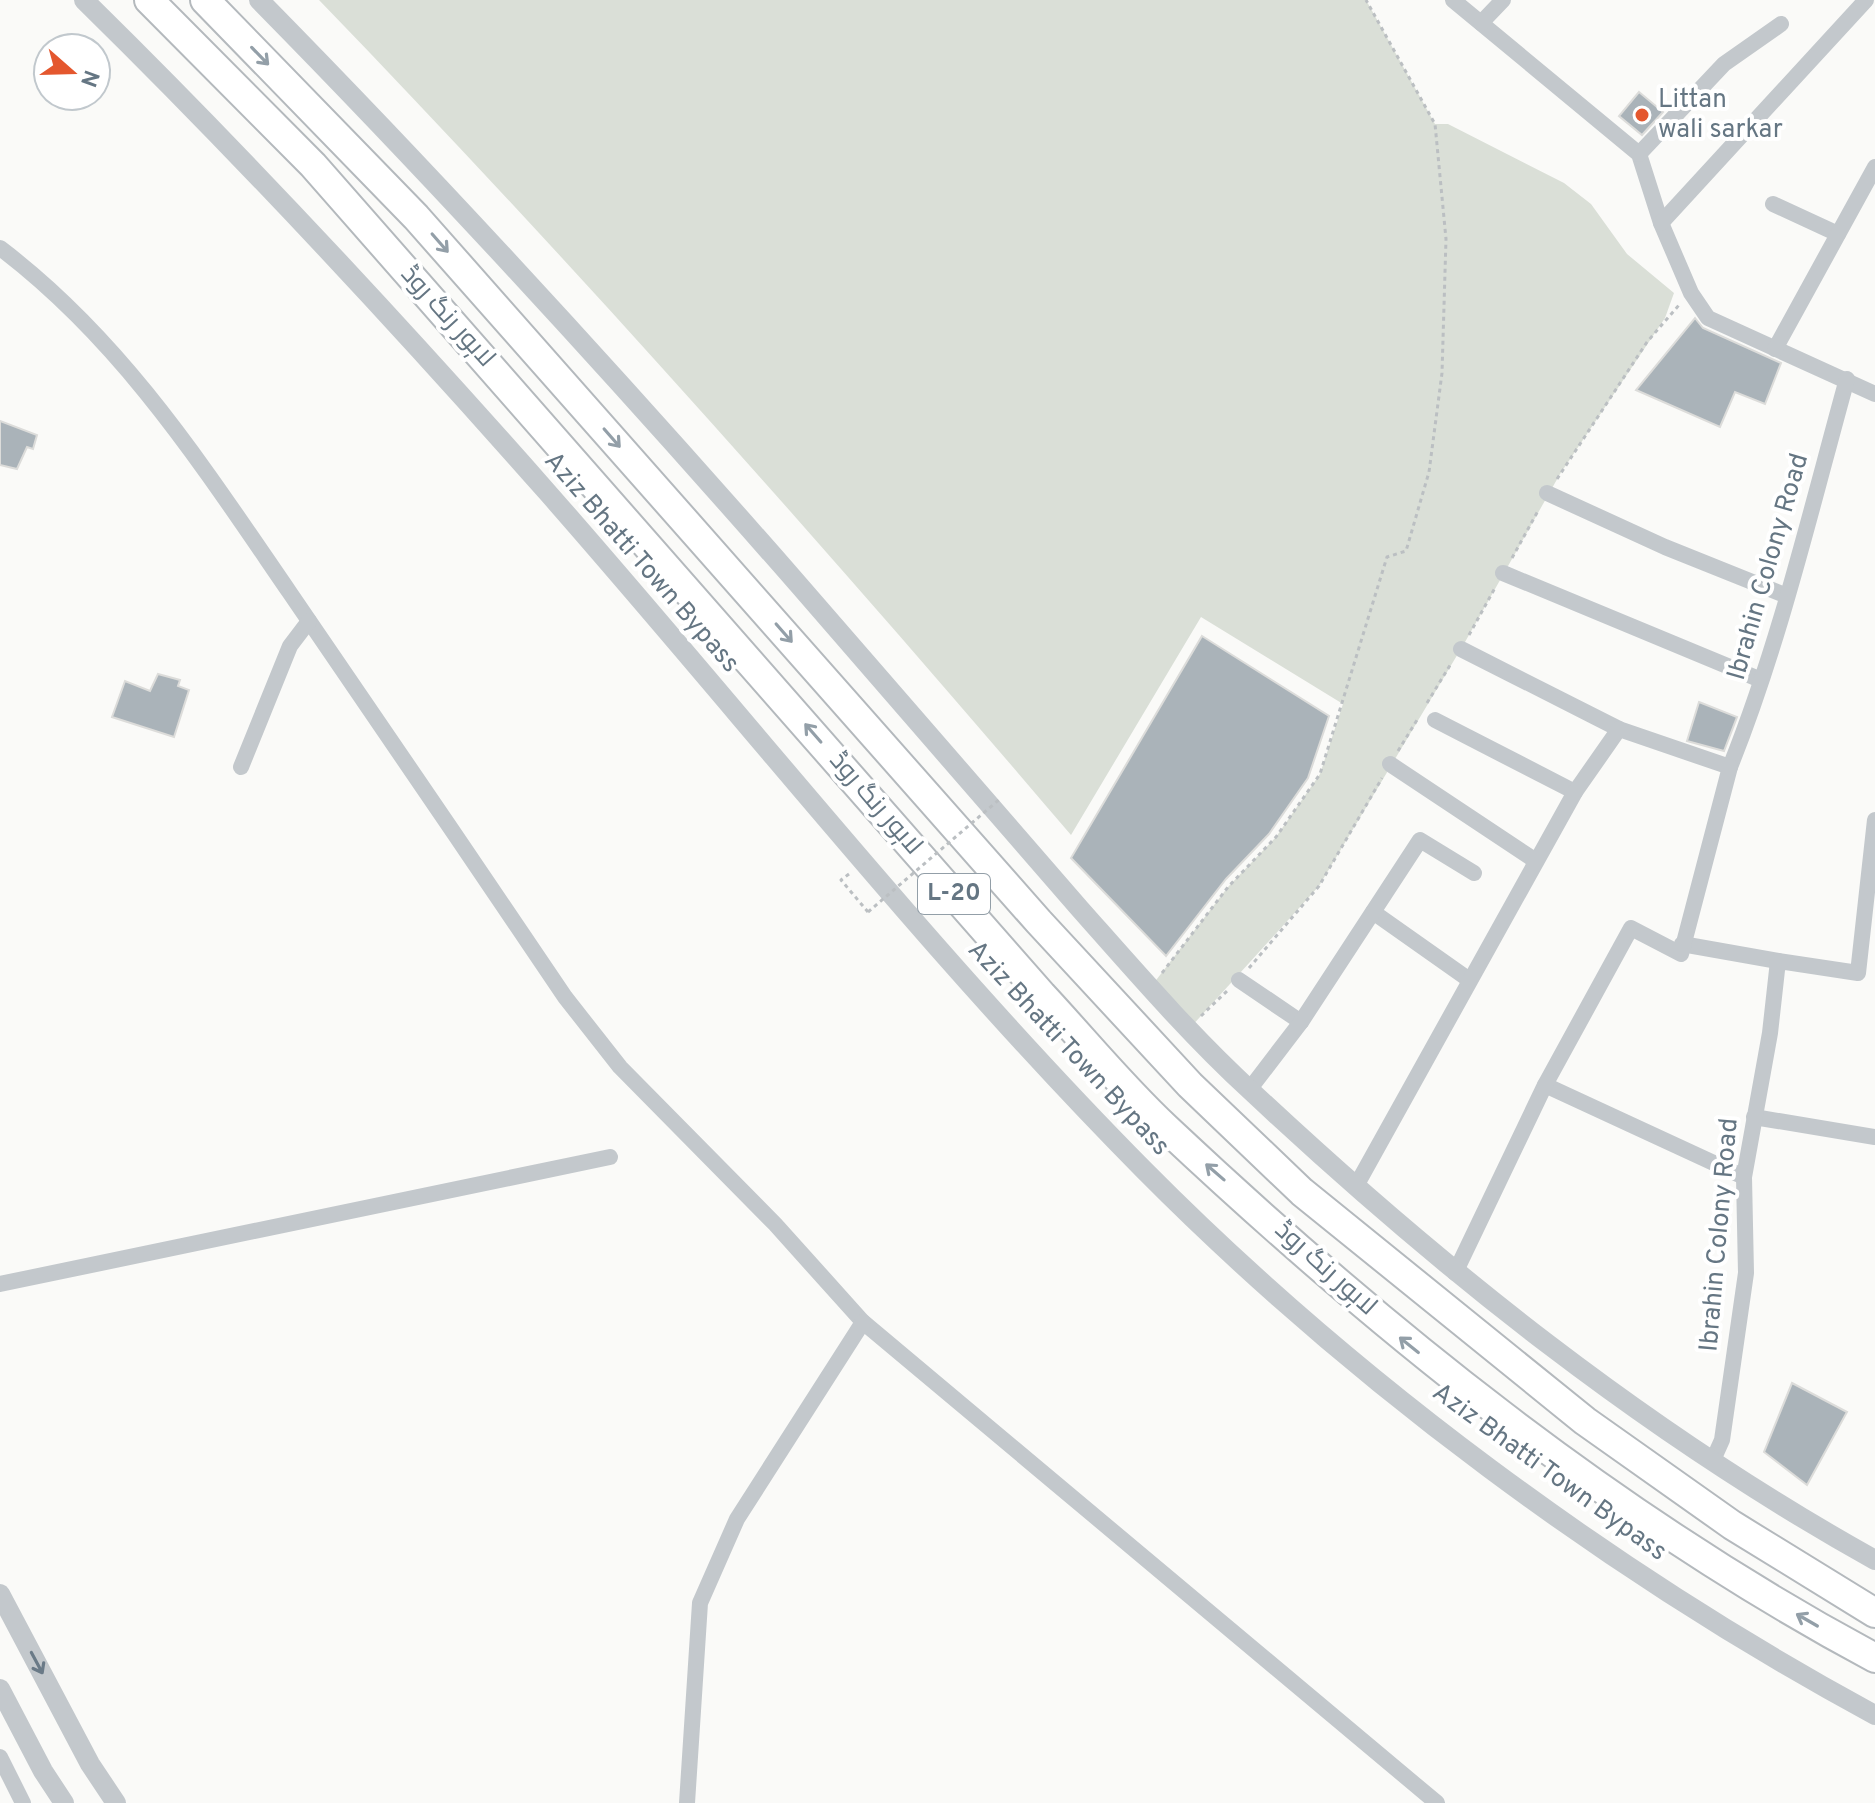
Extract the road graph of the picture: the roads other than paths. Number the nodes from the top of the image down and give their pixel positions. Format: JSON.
{"nodes":[{"id":1,"x":84,"y":0,"type":"edge"},
{"id":2,"x":149,"y":0,"type":"edge"},
{"id":3,"x":205,"y":0,"type":"edge"},
{"id":4,"x":259,"y":0,"type":"edge"},
{"id":5,"x":1453,"y":0,"type":"edge"},
{"id":6,"x":1503,"y":0,"type":"edge"},
{"id":7,"x":1866,"y":0,"type":"edge"},
{"id":8,"x":1481,"y":23,"type":"junction"},
{"id":9,"x":1781,"y":24,"type":"dead end"},
{"id":10,"x":1639,"y":154,"type":"junction"},
{"id":11,"x":1875,"y":167,"type":"edge"},
{"id":12,"x":1773,"y":204,"type":"dead end"},
{"id":13,"x":1661,"y":223,"type":"junction"},
{"id":14,"x":1838,"y":234,"type":"junction"},
{"id":15,"x":0,"y":248,"type":"edge"},
{"id":16,"x":1775,"y":349,"type":"junction"},
{"id":17,"x":1847,"y":379,"type":"junction"},
{"id":18,"x":1873,"y":389,"type":"edge"},
{"id":19,"x":1547,"y":493,"type":"road end"},
{"id":20,"x":1503,"y":573,"type":"road end"},
{"id":21,"x":1787,"y":596,"type":"junction"},
{"id":22,"x":309,"y":621,"type":"junction"},
{"id":23,"x":1461,"y":649,"type":"road end"},
{"id":24,"x":1761,"y":680,"type":"junction"},
{"id":25,"x":1435,"y":720,"type":"dead end"},
{"id":26,"x":1619,"y":729,"type":"junction"},
{"id":27,"x":1390,"y":764,"type":"road end"},
{"id":28,"x":241,"y":767,"type":"dead end"},
{"id":29,"x":1730,"y":767,"type":"junction"},
{"id":30,"x":1575,"y":792,"type":"junction"},
{"id":31,"x":1875,"y":820,"type":"edge"},
{"id":32,"x":1536,"y":861,"type":"junction"},
{"id":33,"x":1474,"y":873,"type":"dead end"},
{"id":34,"x":1373,"y":912,"type":"junction"},
{"id":35,"x":1682,"y":944,"type":"junction"},
{"id":36,"x":1778,"y":961,"type":"junction"},
{"id":37,"x":1468,"y":979,"type":"junction"},
{"id":38,"x":1239,"y":980,"type":"road end"},
{"id":39,"x":1301,"y":1022,"type":"junction"},
{"id":40,"x":1545,"y":1085,"type":"junction"},
{"id":41,"x":1249,"y":1090,"type":"junction"},
{"id":42,"x":1754,"y":1117,"type":"junction"},
{"id":43,"x":1875,"y":1137,"type":"edge"},
{"id":44,"x":610,"y":1157,"type":"dead end"},
{"id":45,"x":1744,"y":1177,"type":"junction"},
{"id":46,"x":1356,"y":1186,"type":"junction"},
{"id":47,"x":1455,"y":1273,"type":"junction"},
{"id":48,"x":0,"y":1284,"type":"edge"},
{"id":49,"x":863,"y":1322,"type":"junction"},
{"id":50,"x":1713,"y":1460,"type":"junction"},
{"id":51,"x":1875,"y":1560,"type":"edge"},
{"id":52,"x":0,"y":1594,"type":"edge"},
{"id":53,"x":1875,"y":1613,"type":"edge"},
{"id":54,"x":1875,"y":1658,"type":"edge"},
{"id":55,"x":0,"y":1689,"type":"edge"},
{"id":56,"x":1875,"y":1715,"type":"edge"},
{"id":57,"x":0,"y":1757,"type":"edge"},
{"id":58,"x":23,"y":1803,"type":"edge"},
{"id":59,"x":64,"y":1803,"type":"edge"},
{"id":60,"x":116,"y":1803,"type":"edge"},
{"id":61,"x":687,"y":1803,"type":"edge"},
{"id":62,"x":1437,"y":1803,"type":"edge"}],
"edges":[{"from":1,"to":56,"type":"street","name":"Aziz Bhatti Town Bypass"},
{"from":54,"to":2,"type":"highway","name":"لاہور رنگ روڈ","number":"L-20","one_way":true},
{"from":3,"to":53,"type":"highway","name":"لاہور رنگ روڈ","number":"L-20","one_way":true},
{"from":4,"to":41,"type":"street"},
{"from":5,"to":8,"type":"street"},
{"from":6,"to":8,"type":"street"},
{"from":7,"to":13,"type":"street"},
{"from":8,"to":10,"type":"street"},
{"from":9,"to":10,"type":"street"},
{"from":10,"to":13,"type":"street"},
{"from":11,"to":14,"type":"street"},
{"from":12,"to":14,"type":"street"},
{"from":13,"to":16,"type":"street"},
{"from":14,"to":16,"type":"street"},
{"from":15,"to":22,"type":"street"},
{"from":16,"to":17,"type":"street"},
{"from":17,"to":18,"type":"street"},
{"from":17,"to":21,"type":"street","name":"Ibrahin Colony Road"},
{"from":19,"to":21,"type":"street"},
{"from":20,"to":24,"type":"street"},
{"from":21,"to":24,"type":"street","name":"Ibrahin Colony Road"},
{"from":22,"to":28,"type":"street"},
{"from":22,"to":49,"type":"street"},
{"from":23,"to":26,"type":"street"},
{"from":24,"to":29,"type":"street","name":"Ibrahin Colony Road"},
{"from":25,"to":30,"type":"street"},
{"from":26,"to":29,"type":"street"},
{"from":26,"to":30,"type":"street"},
{"from":27,"to":32,"type":"street"},
{"from":29,"to":35,"type":"street","name":"Ibrahin Colony Road"},
{"from":30,"to":32,"type":"street"},
{"from":31,"to":36,"type":"street"},
{"from":32,"to":37,"type":"street"},
{"from":33,"to":34,"type":"street"},
{"from":34,"to":37,"type":"street"},
{"from":34,"to":39,"type":"street"},
{"from":35,"to":36,"type":"street"},
{"from":35,"to":40,"type":"street"},
{"from":36,"to":42,"type":"street","name":"Ibrahin Colony Road"},
{"from":37,"to":46,"type":"street"},
{"from":38,"to":39,"type":"street"},
{"from":39,"to":41,"type":"street"},
{"from":40,"to":45,"type":"street"},
{"from":40,"to":47,"type":"street"},
{"from":41,"to":46,"type":"street"},
{"from":42,"to":43,"type":"street"},
{"from":42,"to":45,"type":"street","name":"Ibrahin Colony Road"},
{"from":44,"to":48,"type":"street"},
{"from":45,"to":50,"type":"street","name":"Ibrahin Colony Road"},
{"from":46,"to":47,"type":"street"},
{"from":47,"to":50,"type":"street"},
{"from":49,"to":61,"type":"street"},
{"from":49,"to":62,"type":"street"},
{"from":50,"to":51,"type":"street"},
{"from":52,"to":60,"type":"street","one_way":true},
{"from":55,"to":59,"type":"street"},
{"from":57,"to":58,"type":"street"}]}
